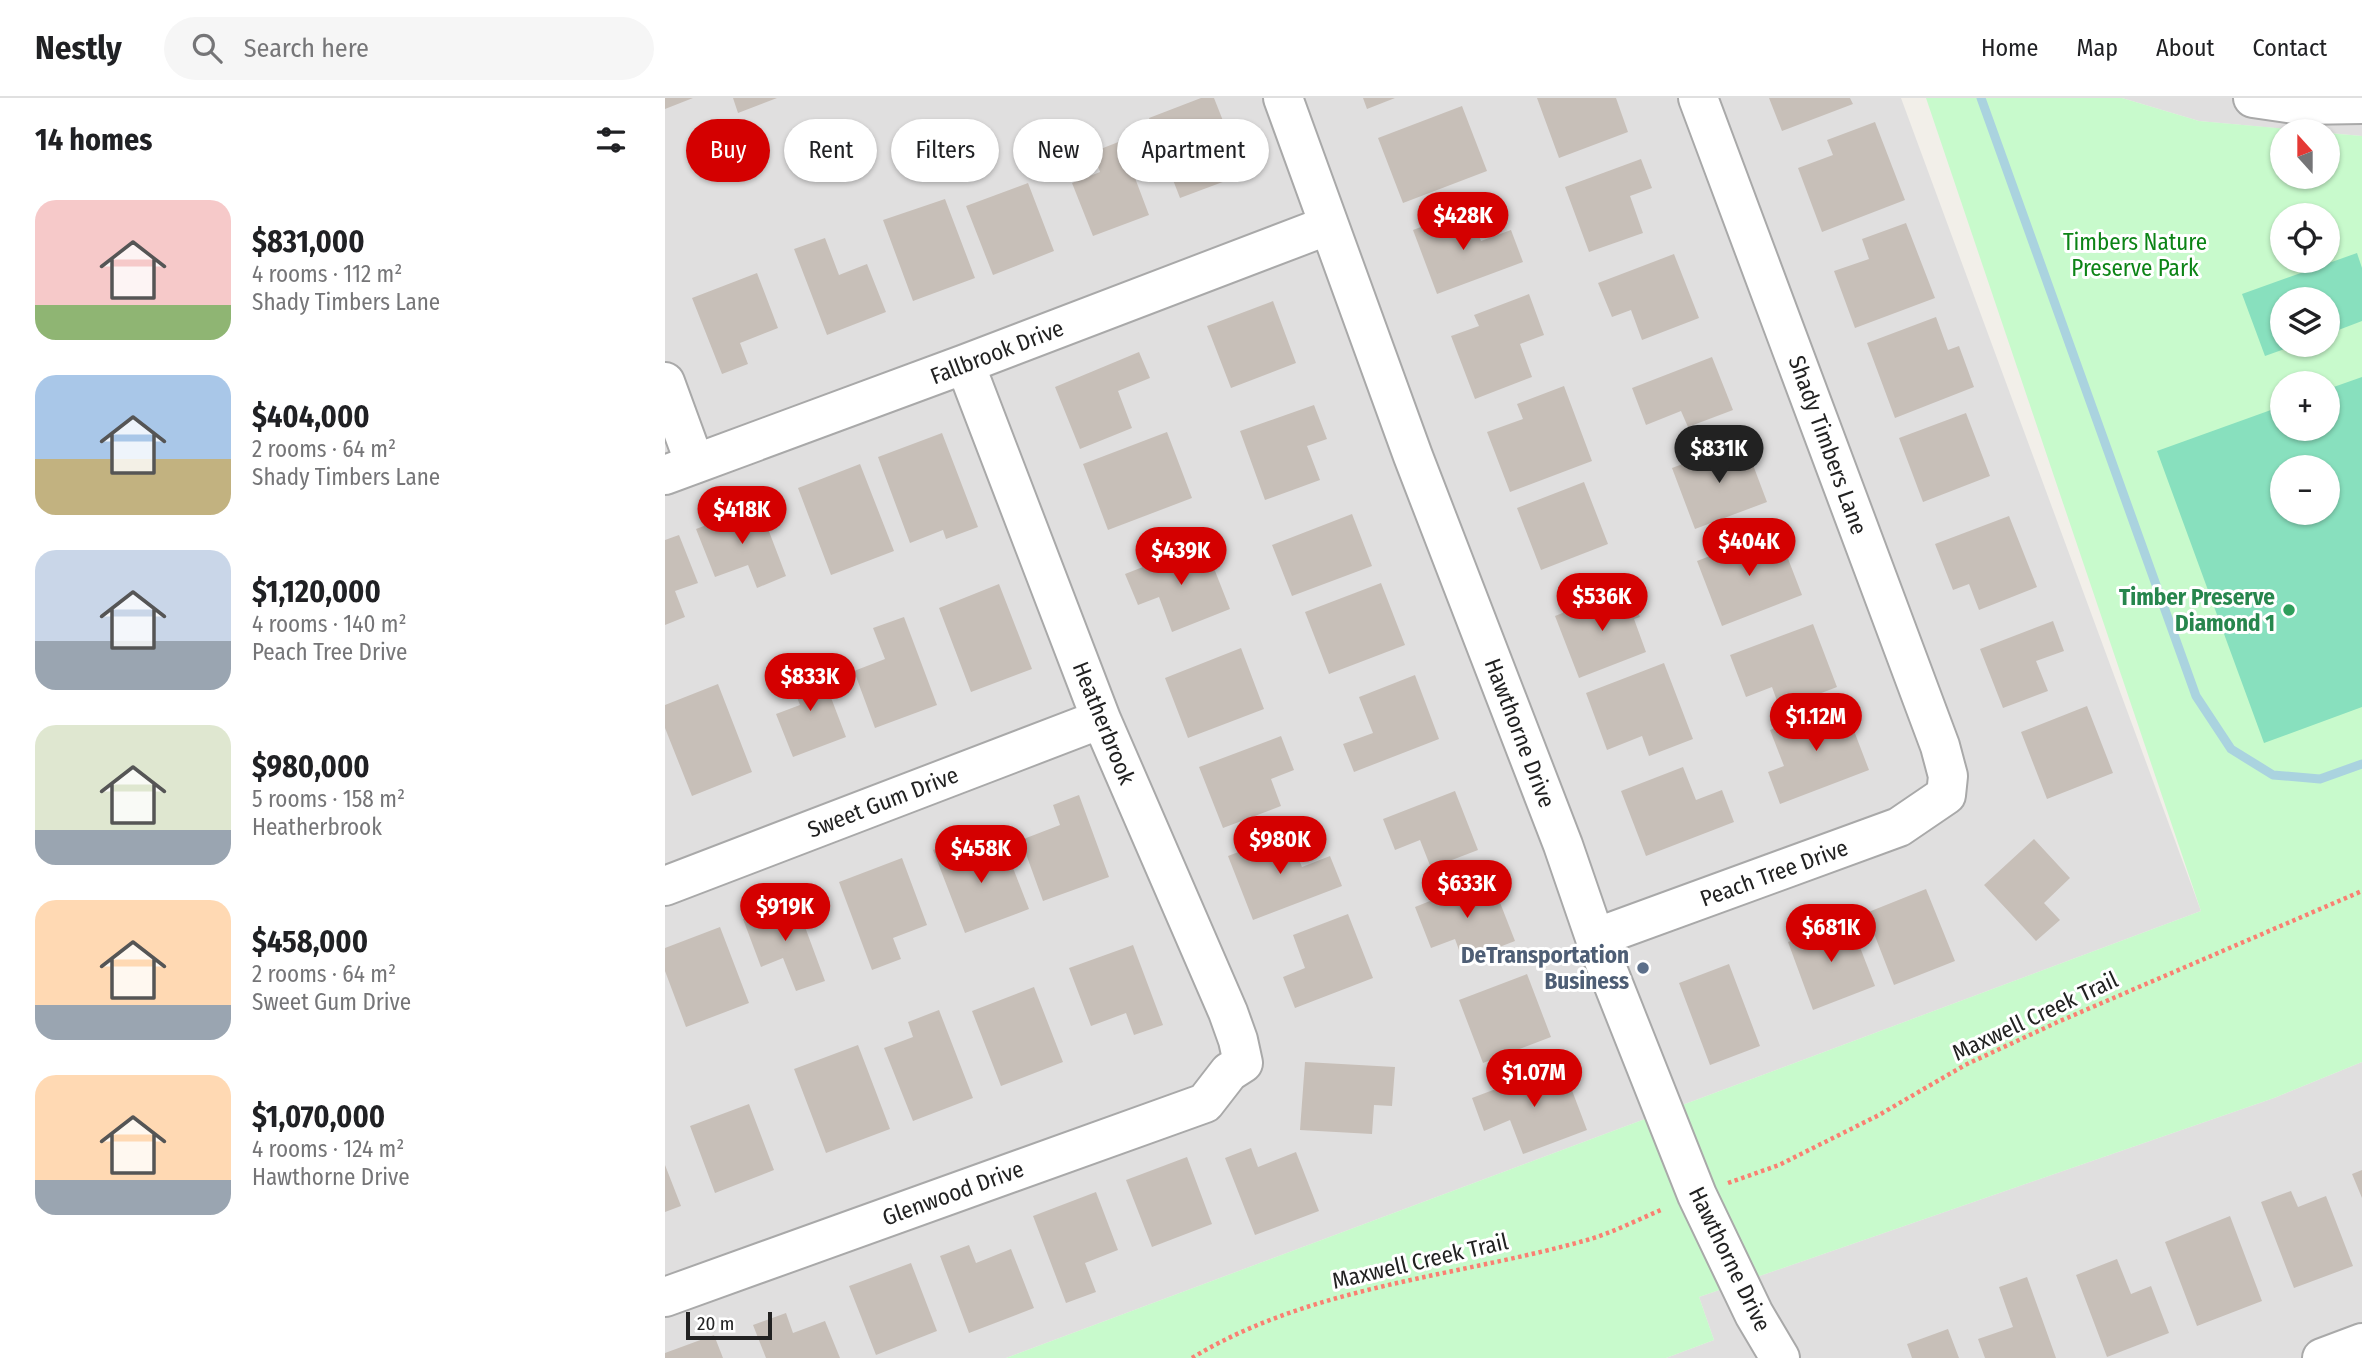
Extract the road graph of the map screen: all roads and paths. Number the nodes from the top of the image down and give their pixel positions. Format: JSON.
{"nodes":[{"id":1,"x":1283,"y":98,"type":"edge"},
{"id":2,"x":1698,"y":98,"type":"edge"},
{"id":3,"x":2253,"y":98,"type":"edge"},
{"id":4,"x":2362,"y":104,"type":"edge"},
{"id":5,"x":1329,"y":225,"type":"junction"},
{"id":6,"x":965,"y":364,"type":"junction"},
{"id":7,"x":665,"y":382,"type":"edge"},
{"id":8,"x":680,"y":470,"type":"edge"},
{"id":9,"x":1101,"y":719,"type":"junction"},
{"id":10,"x":1946,"y":795,"type":"joint"},
{"id":11,"x":665,"y":886,"type":"edge"},
{"id":12,"x":2362,"y":891,"type":"edge"},
{"id":13,"x":1595,"y":938,"type":"junction"},
{"id":14,"x":1229,"y":1072,"type":"joint"},
{"id":15,"x":1728,"y":1183,"type":"dead end"},
{"id":16,"x":1661,"y":1210,"type":"dead end"},
{"id":17,"x":665,"y":1297,"type":"edge"},
{"id":18,"x":2362,"y":1343,"type":"edge"},
{"id":19,"x":1192,"y":1358,"type":"edge"},
{"id":20,"x":1780,"y":1358,"type":"edge"},
{"id":21,"x":2322,"y":1358,"type":"edge"}],
"edges":[{"from":1,"to":5,"type":"street","name":"Hawthorne Drive"},
{"from":2,"to":10,"type":"street","name":"Shady Timbers Lane"},
{"from":3,"to":4,"type":"street"},
{"from":5,"to":6,"type":"street","name":"Fallbrook Drive"},
{"from":5,"to":13,"type":"street","name":"Hawthorne Drive"},
{"from":6,"to":8,"type":"street","name":"Fallbrook Drive"},
{"from":6,"to":9,"type":"street","name":"Heatherbrook"},
{"from":7,"to":8,"type":"street"},
{"from":9,"to":11,"type":"street","name":"Sweet Gum Drive"},
{"from":9,"to":14,"type":"street","name":"Heatherbrook"},
{"from":10,"to":13,"type":"street","name":"Peach Tree Drive"},
{"from":12,"to":15,"type":"path","name":"Maxwell Creek Trail"},
{"from":13,"to":20,"type":"street","name":"Hawthorne Drive"},
{"from":14,"to":17,"type":"street","name":"Glenwood Drive"},
{"from":16,"to":19,"type":"path","name":"Maxwell Creek Trail"},
{"from":18,"to":21,"type":"street"}]}
